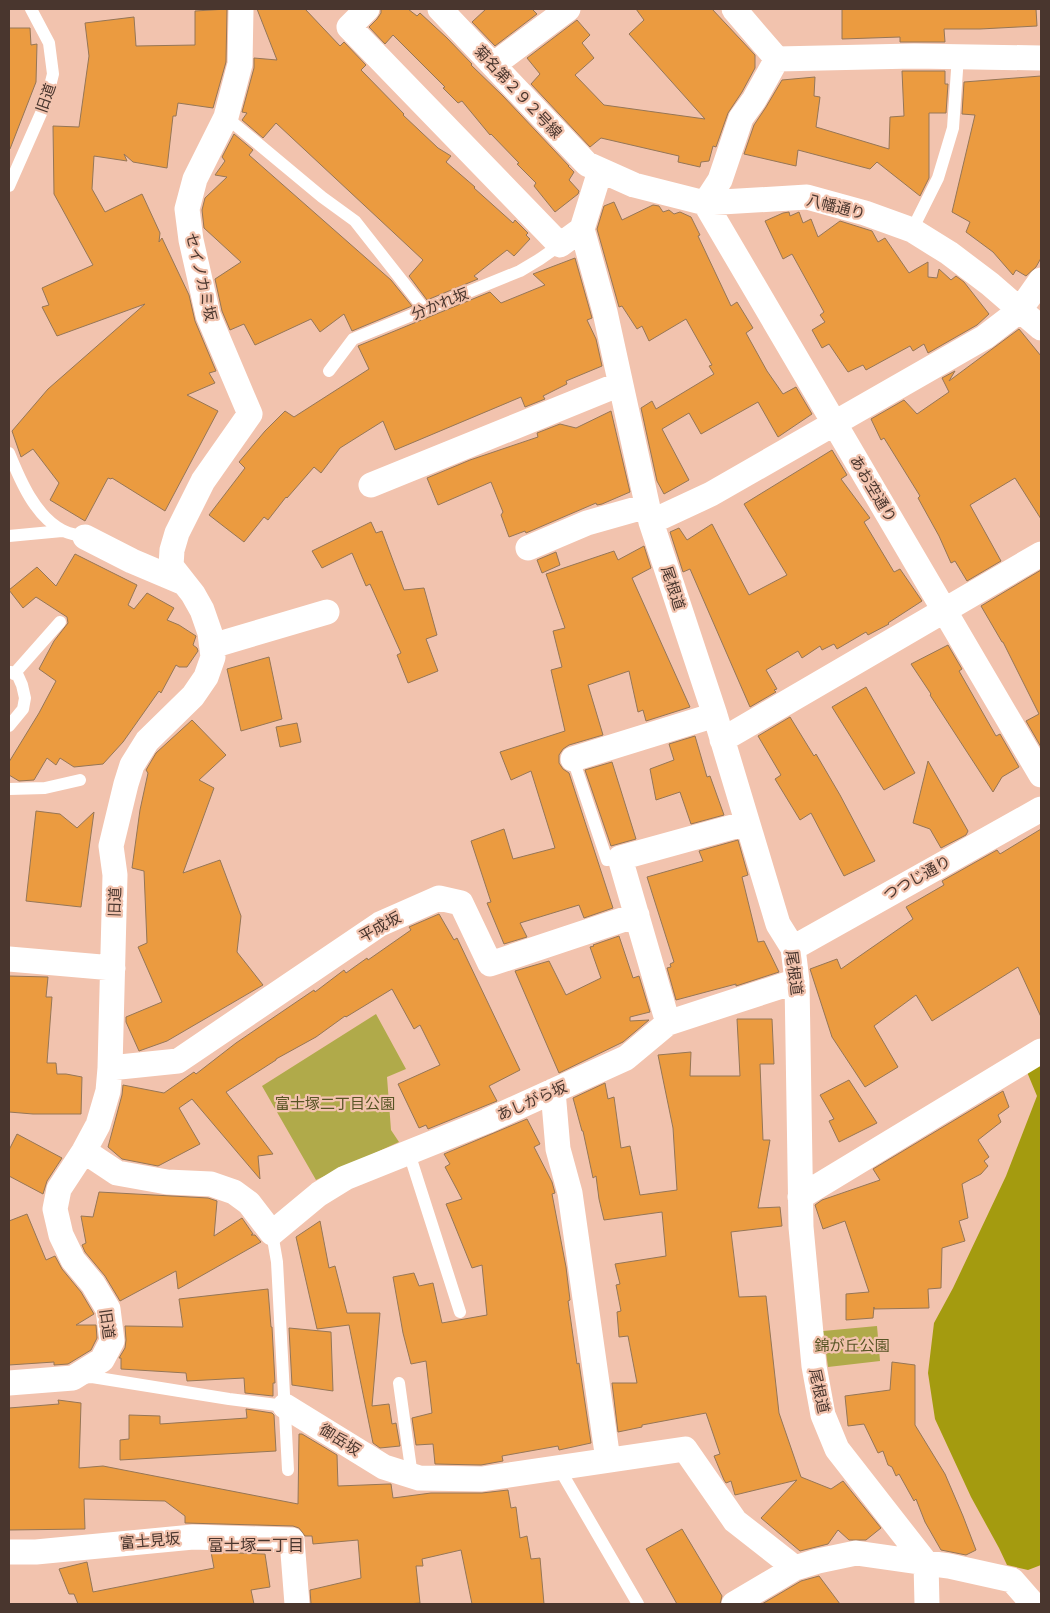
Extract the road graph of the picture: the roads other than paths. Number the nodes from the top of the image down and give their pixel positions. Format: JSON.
{"nodes":[{"id":1,"x":31,"y":9,"type":"edge"},
{"id":2,"x":242,"y":9,"type":"edge"},
{"id":3,"x":367,"y":9,"type":"edge"},
{"id":4,"x":440,"y":9,"type":"edge"},
{"id":5,"x":568,"y":9,"type":"edge"},
{"id":6,"x":734,"y":9,"type":"edge"},
{"id":7,"x":958,"y":56,"type":"junction"},
{"id":8,"x":1041,"y":58,"type":"edge"},
{"id":9,"x":777,"y":59,"type":"junction"},
{"id":10,"x":493,"y":65,"type":"junction"},
{"id":11,"x":226,"y":116,"type":"junction"},
{"id":12,"x":600,"y":171,"type":"junction"},
{"id":13,"x":9,"y":186,"type":"edge"},
{"id":14,"x":705,"y":203,"type":"junction"},
{"id":15,"x":582,"y":229,"type":"junction"},
{"id":16,"x":912,"y":230,"type":"junction"},
{"id":17,"x":560,"y":245,"type":"junction"},
{"id":18,"x":1041,"y":280,"type":"edge"},
{"id":19,"x":425,"y":310,"type":"junction"},
{"id":20,"x":1019,"y":311,"type":"junction"},
{"id":21,"x":1041,"y":328,"type":"edge"},
{"id":22,"x":329,"y":371,"type":"dead end"},
{"id":23,"x":620,"y":384,"type":"junction"},
{"id":24,"x":834,"y":423,"type":"junction"},
{"id":25,"x":9,"y":453,"type":"edge"},
{"id":26,"x":370,"y":485,"type":"dead end"},
{"id":27,"x":649,"y":514,"type":"junction"},
{"id":28,"x":74,"y":534,"type":"junction"},
{"id":29,"x":9,"y":536,"type":"edge"},
{"id":30,"x":528,"y":548,"type":"dead end"},
{"id":31,"x":1041,"y":554,"type":"edge"},
{"id":32,"x":184,"y":583,"type":"junction"},
{"id":33,"x":945,"y":611,"type":"junction"},
{"id":34,"x":328,"y":612,"type":"dead end"},
{"id":35,"x":60,"y":622,"type":"dead end"},
{"id":36,"x":212,"y":646,"type":"junction"},
{"id":37,"x":11,"y":673,"type":"edge"},
{"id":38,"x":715,"y":715,"type":"junction"},
{"id":39,"x":9,"y":726,"type":"edge"},
{"id":40,"x":722,"y":740,"type":"junction"},
{"id":41,"x":573,"y":760,"type":"joint"},
{"id":42,"x":1041,"y":775,"type":"edge"},
{"id":43,"x":80,"y":780,"type":"dead end"},
{"id":44,"x":9,"y":789,"type":"edge"},
{"id":45,"x":1041,"y":809,"type":"edge"},
{"id":46,"x":747,"y":823,"type":"junction"},
{"id":47,"x":620,"y":858,"type":"junction"},
{"id":48,"x":637,"y":916,"type":"junction"},
{"id":49,"x":793,"y":948,"type":"junction"},
{"id":50,"x":9,"y":959,"type":"edge"},
{"id":51,"x":113,"y":968,"type":"junction"},
{"id":52,"x":797,"y":980,"type":"junction"},
{"id":53,"x":668,"y":1023,"type":"junction"},
{"id":54,"x":1041,"y":1051,"type":"edge"},
{"id":55,"x":110,"y":1068,"type":"junction"},
{"id":56,"x":553,"y":1091,"type":"junction"},
{"id":57,"x":84,"y":1151,"type":"junction"},
{"id":58,"x":409,"y":1153,"type":"junction"},
{"id":59,"x":800,"y":1197,"type":"junction"},
{"id":60,"x":272,"y":1233,"type":"junction"},
{"id":61,"x":460,"y":1312,"type":"dead end"},
{"id":62,"x":73,"y":1378,"type":"junction"},
{"id":63,"x":9,"y":1383,"type":"edge"},
{"id":64,"x":399,"y":1383,"type":"dead end"},
{"id":65,"x":285,"y":1406,"type":"junction"},
{"id":66,"x":608,"y":1460,"type":"junction"},
{"id":67,"x":559,"y":1468,"type":"junction"},
{"id":68,"x":288,"y":1470,"type":"dead end"},
{"id":69,"x":412,"y":1476,"type":"junction"},
{"id":70,"x":9,"y":1552,"type":"edge"},
{"id":71,"x":926,"y":1563,"type":"junction"},
{"id":72,"x":795,"y":1568,"type":"junction"},
{"id":73,"x":297,"y":1604,"type":"edge"},
{"id":74,"x":638,"y":1604,"type":"edge"},
{"id":75,"x":734,"y":1604,"type":"edge"},
{"id":76,"x":927,"y":1604,"type":"edge"},
{"id":77,"x":1033,"y":1604,"type":"edge"}],
"edges":[{"from":1,"to":13,"type":"lane","name":"旧道"},
{"from":2,"to":11,"type":"street","name":"セイノカミ坂"},
{"from":3,"to":17,"type":"street"},
{"from":4,"to":10,"type":"street","name":"菊名第２９２号線"},
{"from":5,"to":10,"type":"street"},
{"from":6,"to":9,"type":"street"},
{"from":7,"to":8,"type":"street"},
{"from":7,"to":9,"type":"street"},
{"from":7,"to":16,"type":"lane"},
{"from":9,"to":14,"type":"street"},
{"from":10,"to":12,"type":"street","name":"菊名第２９２号線"},
{"from":11,"to":19,"type":"lane"},
{"from":11,"to":32,"type":"street","name":"セイノカミ坂"},
{"from":12,"to":14,"type":"street","name":"八幡通り"},
{"from":12,"to":15,"type":"street"},
{"from":14,"to":16,"type":"street","name":"八幡通り"},
{"from":14,"to":24,"type":"street","name":"あお空通り"},
{"from":15,"to":17,"type":"street"},
{"from":15,"to":23,"type":"street","name":"尾根道"},
{"from":16,"to":20,"type":"street","name":"八幡通り"},
{"from":17,"to":19,"type":"lane","name":"分かれ坂"},
{"from":18,"to":20,"type":"street"},
{"from":19,"to":22,"type":"lane","name":"分かれ坂"},
{"from":20,"to":21,"type":"street","name":"八幡通り"},
{"from":20,"to":24,"type":"street"},
{"from":23,"to":26,"type":"street"},
{"from":23,"to":27,"type":"street","name":"尾根道"},
{"from":24,"to":27,"type":"street"},
{"from":24,"to":33,"type":"street","name":"あお空通り"},
{"from":25,"to":28,"type":"lane"},
{"from":27,"to":30,"type":"street"},
{"from":27,"to":38,"type":"street","name":"尾根道"},
{"from":28,"to":29,"type":"lane"},
{"from":28,"to":32,"type":"street"},
{"from":31,"to":33,"type":"street"},
{"from":32,"to":36,"type":"street","name":"旧道"},
{"from":33,"to":40,"type":"street"},
{"from":33,"to":42,"type":"street","name":"あお空通り"},
{"from":34,"to":36,"type":"street"},
{"from":35,"to":37,"type":"lane"},
{"from":36,"to":51,"type":"street","name":"旧道"},
{"from":37,"to":39,"type":"lane"},
{"from":38,"to":40,"type":"street","name":"尾根道"},
{"from":38,"to":41,"type":"street"},
{"from":40,"to":46,"type":"street","name":"尾根道"},
{"from":41,"to":47,"type":"lane"},
{"from":43,"to":44,"type":"lane"},
{"from":45,"to":49,"type":"street","name":"つつじ通り"},
{"from":46,"to":47,"type":"street"},
{"from":46,"to":49,"type":"street","name":"尾根道"},
{"from":47,"to":48,"type":"street"},
{"from":48,"to":53,"type":"street"},
{"from":48,"to":55,"type":"street","name":"平成坂"},
{"from":49,"to":52,"type":"street","name":"尾根道"},
{"from":50,"to":51,"type":"street"},
{"from":51,"to":55,"type":"street","name":"旧道"},
{"from":52,"to":53,"type":"street","name":"あしがら坂"},
{"from":52,"to":59,"type":"street","name":"尾根道"},
{"from":53,"to":56,"type":"street","name":"あしがら坂"},
{"from":54,"to":59,"type":"street"},
{"from":55,"to":57,"type":"street","name":"旧道"},
{"from":56,"to":58,"type":"street","name":"あしがら坂"},
{"from":56,"to":66,"type":"street"},
{"from":57,"to":60,"type":"street"},
{"from":57,"to":62,"type":"street","name":"旧道"},
{"from":58,"to":60,"type":"street","name":"あしがら坂"},
{"from":58,"to":61,"type":"lane"},
{"from":59,"to":71,"type":"street","name":"尾根道"},
{"from":60,"to":65,"type":"lane"},
{"from":62,"to":63,"type":"street","name":"旧道"},
{"from":62,"to":65,"type":"lane","name":"御岳坂"},
{"from":64,"to":69,"type":"lane"},
{"from":65,"to":68,"type":"lane"},
{"from":65,"to":69,"type":"street","name":"御岳坂"},
{"from":66,"to":67,"type":"street","name":"御岳坂"},
{"from":66,"to":72,"type":"street","name":"御岳坂"},
{"from":67,"to":69,"type":"street","name":"御岳坂"},
{"from":67,"to":74,"type":"lane"},
{"from":70,"to":73,"type":"street","name":"富士見坂"},
{"from":71,"to":72,"type":"street"},
{"from":71,"to":76,"type":"street"},
{"from":71,"to":77,"type":"street"},
{"from":72,"to":75,"type":"street"}]}
